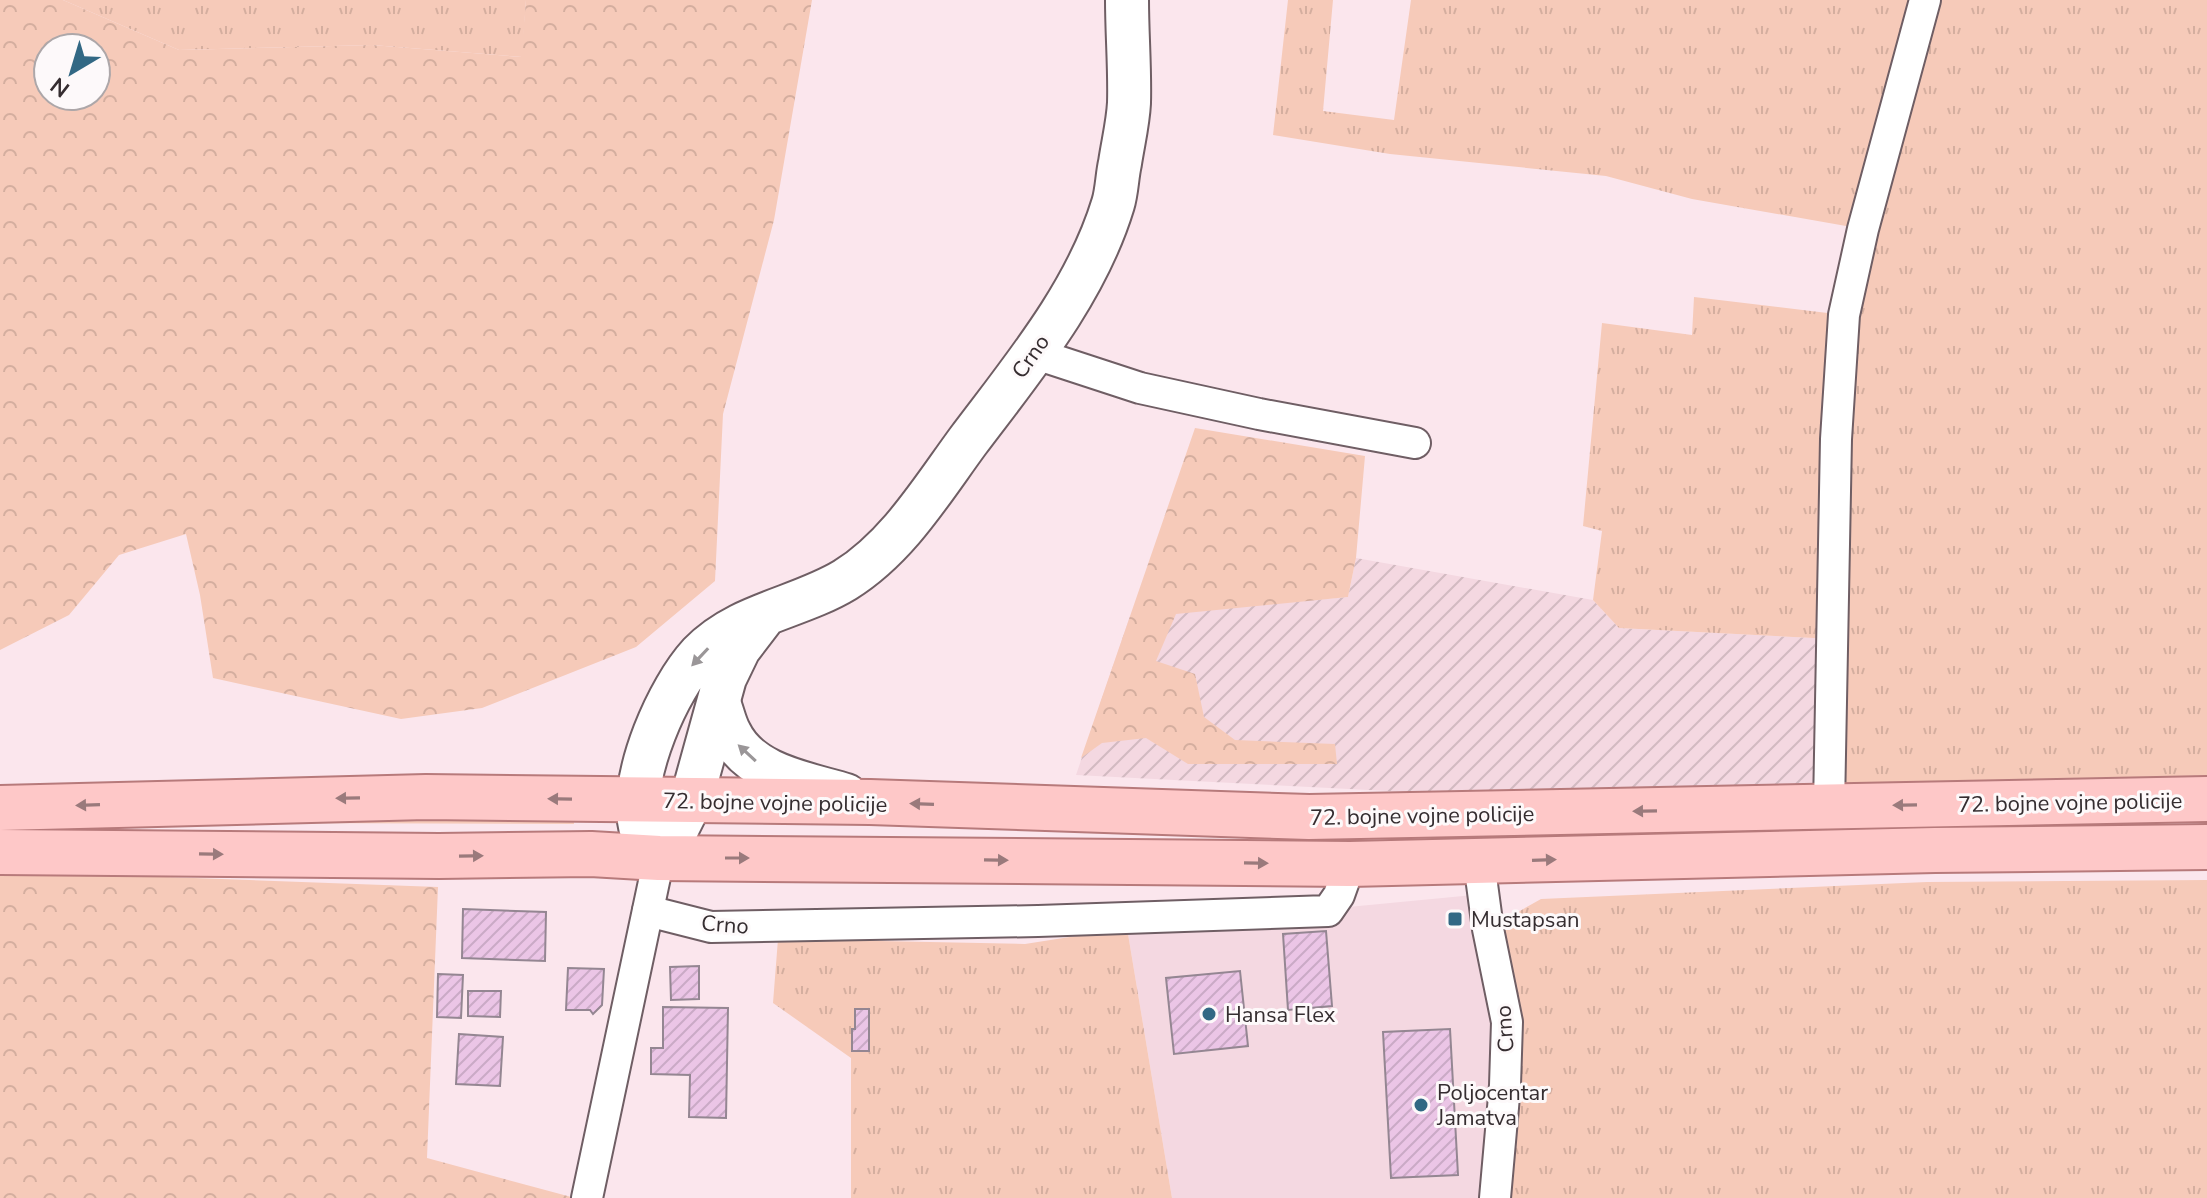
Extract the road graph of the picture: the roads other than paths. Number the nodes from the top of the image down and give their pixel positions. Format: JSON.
{"nodes":[{"id":1,"x":1127,"y":0,"type":"edge"},
{"id":2,"x":1925,"y":0,"type":"edge"},
{"id":3,"x":1033,"y":353,"type":"junction"},
{"id":4,"x":1415,"y":443,"type":"dead end"},
{"id":5,"x":765,"y":615,"type":"junction"},
{"id":6,"x":719,"y":703,"type":"junction"},
{"id":7,"x":2207,"y":799,"type":"edge"},
{"id":8,"x":638,"y":800,"type":"junction"},
{"id":9,"x":691,"y":801,"type":"junction"},
{"id":10,"x":870,"y":802,"type":"junction"},
{"id":11,"x":1829,"y":807,"type":"junction"},
{"id":12,"x":0,"y":808,"type":"edge"},
{"id":13,"x":2207,"y":847,"type":"edge"},
{"id":14,"x":0,"y":852,"type":"edge"},
{"id":15,"x":659,"y":858,"type":"junction"},
{"id":16,"x":1479,"y":862,"type":"junction"},
{"id":17,"x":1350,"y":864,"type":"junction"},
{"id":18,"x":648,"y":911,"type":"junction"},
{"id":19,"x":587,"y":1198,"type":"edge"},
{"id":20,"x":1495,"y":1198,"type":"edge"}],
"edges":[{"from":1,"to":3,"type":"street","name":"Crno"},
{"from":2,"to":11,"type":"street"},
{"from":3,"to":4,"type":"street"},
{"from":3,"to":5,"type":"street","name":"Crno"},
{"from":5,"to":6,"type":"street","name":"Crno"},
{"from":5,"to":8,"type":"street","name":"Crno","one_way":true},
{"from":6,"to":9,"type":"street","name":"Crno"},
{"from":10,"to":6,"type":"street","one_way":true},
{"from":7,"to":11,"type":"main road","name":"72. bojne vojne policije","one_way":true},
{"from":8,"to":9,"type":"main road","name":"72. bojne vojne policije"},
{"from":8,"to":12,"type":"main road","name":"72. bojne vojne policije","one_way":true},
{"from":8,"to":15,"type":"street","name":"Crno"},
{"from":9,"to":10,"type":"main road","name":"72. bojne vojne policije"},
{"from":9,"to":15,"type":"street","name":"Crno"},
{"from":11,"to":10,"type":"main road","name":"72. bojne vojne policije","one_way":true},
{"from":16,"to":13,"type":"main road","name":"72. bojne vojne policije","one_way":true},
{"from":14,"to":15,"type":"main road","name":"72. bojne vojne policije","one_way":true},
{"from":15,"to":17,"type":"main road","name":"72. bojne vojne policije","one_way":true},
{"from":15,"to":18,"type":"street","name":"Crno"},
{"from":16,"to":17,"type":"main road","name":"72. bojne vojne policije"},
{"from":16,"to":20,"type":"street","name":"Crno"},
{"from":17,"to":18,"type":"street","name":"Crno"},
{"from":18,"to":19,"type":"street","name":"Crno"}]}
